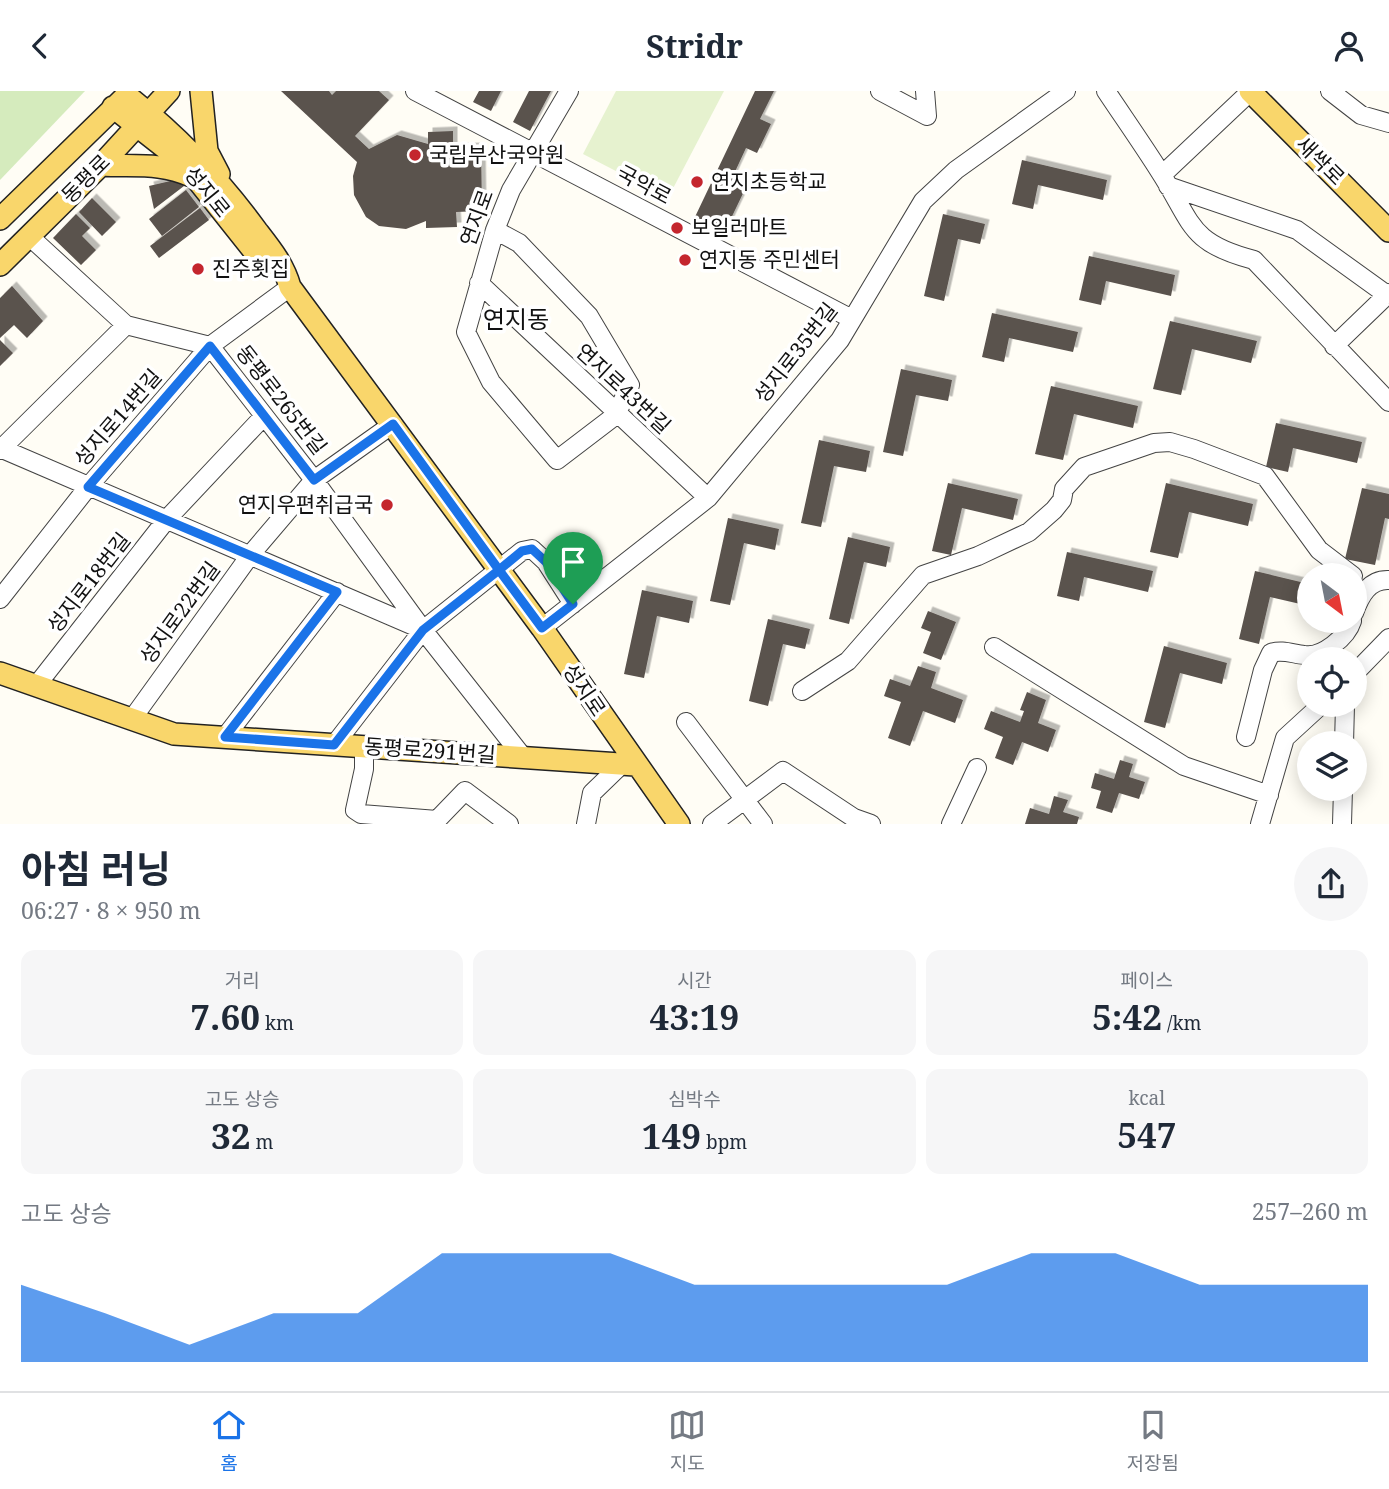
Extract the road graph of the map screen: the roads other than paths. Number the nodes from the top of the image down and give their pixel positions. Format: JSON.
{"nodes":[{"id":1,"x":169,"y":91,"type":"edge"},
{"id":2,"x":201,"y":91,"type":"edge"},
{"id":3,"x":415,"y":91,"type":"edge"},
{"id":4,"x":569,"y":91,"type":"edge"},
{"id":5,"x":880,"y":91,"type":"edge"},
{"id":6,"x":925,"y":91,"type":"edge"},
{"id":7,"x":1066,"y":91,"type":"edge"},
{"id":8,"x":1106,"y":91,"type":"edge"},
{"id":9,"x":1251,"y":91,"type":"edge"},
{"id":10,"x":1330,"y":91,"type":"edge"},
{"id":11,"x":123,"y":98,"type":"edge"},
{"id":12,"x":143,"y":119,"type":"junction"},
{"id":13,"x":1389,"y":123,"type":"edge"},
{"id":14,"x":534,"y":153,"type":"junction"},
{"id":15,"x":101,"y":165,"type":"junction"},
{"id":16,"x":195,"y":178,"type":"junction"},
{"id":17,"x":1165,"y":181,"type":"junction"},
{"id":18,"x":226,"y":188,"type":"junction"},
{"id":19,"x":0,"y":219,"type":"edge"},
{"id":20,"x":495,"y":230,"type":"junction"},
{"id":21,"x":1389,"y":231,"type":"edge"},
{"id":22,"x":29,"y":236,"type":"junction"},
{"id":23,"x":0,"y":265,"type":"edge"},
{"id":24,"x":479,"y":283,"type":"junction"},
{"id":25,"x":290,"y":287,"type":"junction"},
{"id":26,"x":1388,"y":294,"type":"edge"},
{"id":27,"x":852,"y":319,"type":"junction"},
{"id":28,"x":126,"y":325,"type":"junction"},
{"id":29,"x":210,"y":346,"type":"junction"},
{"id":30,"x":1334,"y":346,"type":"junction"},
{"id":31,"x":1389,"y":402,"type":"edge"},
{"id":32,"x":616,"y":415,"type":"junction"},
{"id":33,"x":264,"y":416,"type":"junction"},
{"id":34,"x":393,"y":424,"type":"junction"},
{"id":35,"x":0,"y":449,"type":"edge"},
{"id":36,"x":314,"y":480,"type":"junction"},
{"id":37,"x":88,"y":487,"type":"junction"},
{"id":38,"x":708,"y":498,"type":"junction"},
{"id":39,"x":167,"y":519,"type":"junction"},
{"id":40,"x":251,"y":554,"type":"junction"},
{"id":41,"x":1336,"y":563,"type":"edge"},
{"id":42,"x":499,"y":570,"type":"junction"},
{"id":43,"x":1389,"y":580,"type":"edge"},
{"id":44,"x":1367,"y":584,"type":"edge"},
{"id":45,"x":1371,"y":586,"type":"junction"},
{"id":46,"x":1367,"y":590,"type":"edge"},
{"id":47,"x":337,"y":592,"type":"junction"},
{"id":48,"x":0,"y":599,"type":"edge"},
{"id":49,"x":573,"y":604,"type":"junction"},
{"id":50,"x":542,"y":628,"type":"junction"},
{"id":51,"x":423,"y":630,"type":"junction"},
{"id":52,"x":1344,"y":633,"type":"edge"},
{"id":53,"x":1389,"y":638,"type":"edge"},
{"id":54,"x":994,"y":647,"type":"dead end"},
{"id":55,"x":1367,"y":661,"type":"edge"},
{"id":56,"x":0,"y":673,"type":"edge"},
{"id":57,"x":36,"y":686,"type":"junction"},
{"id":58,"x":802,"y":691,"type":"dead end"},
{"id":59,"x":1308,"y":717,"type":"edge"},
{"id":60,"x":132,"y":719,"type":"junction"},
{"id":61,"x":686,"y":722,"type":"dead end"},
{"id":62,"x":225,"y":737,"type":"junction"},
{"id":63,"x":1246,"y":737,"type":"dead end"},
{"id":64,"x":334,"y":745,"type":"junction"},
{"id":65,"x":364,"y":747,"type":"junction"},
{"id":66,"x":523,"y":757,"type":"junction"},
{"id":67,"x":629,"y":764,"type":"junction"},
{"id":68,"x":977,"y":768,"type":"dead end"},
{"id":69,"x":1269,"y":796,"type":"junction"},
{"id":70,"x":745,"y":800,"type":"junction"},
{"id":71,"x":1343,"y":801,"type":"edge"},
{"id":72,"x":857,"y":822,"type":"edge"},
{"id":73,"x":509,"y":824,"type":"edge"},
{"id":74,"x":586,"y":824,"type":"edge"},
{"id":75,"x":679,"y":824,"type":"edge"},
{"id":76,"x":712,"y":824,"type":"edge"},
{"id":77,"x":763,"y":824,"type":"edge"},
{"id":78,"x":951,"y":824,"type":"edge"},
{"id":79,"x":1260,"y":824,"type":"edge"},
{"id":80,"x":1342,"y":824,"type":"edge"}],
"edges":[{"from":1,"to":12,"type":"main road","name":"동평로"},
{"from":2,"to":18,"type":"main road","name":"성지로"},
{"from":3,"to":14,"type":"street","name":"국악로"},
{"from":4,"to":14,"type":"street","name":"연지로"},
{"from":5,"to":6,"type":"street"},
{"from":7,"to":27,"type":"street","name":"성지로35번길"},
{"from":8,"to":17,"type":"street"},
{"from":9,"to":17,"type":"street"},
{"from":9,"to":21,"type":"main road","name":"새싹로"},
{"from":10,"to":13,"type":"street"},
{"from":11,"to":12,"type":"main road","name":"성지로"},
{"from":11,"to":19,"type":"main road","name":"동평로"},
{"from":12,"to":15,"type":"main road","name":"동평로"},
{"from":12,"to":16,"type":"main road","name":"성지로"},
{"from":12,"to":18,"type":"main road","name":"성지로"},
{"from":14,"to":20,"type":"street","name":"연지로"},
{"from":14,"to":27,"type":"street","name":"국악로"},
{"from":15,"to":16,"type":"main road"},
{"from":15,"to":22,"type":"main road","name":"동평로"},
{"from":16,"to":25,"type":"main road","name":"성지로"},
{"from":17,"to":26,"type":"street"},
{"from":17,"to":30,"type":"street"},
{"from":18,"to":25,"type":"main road","name":"성지로"},
{"from":20,"to":24,"type":"street","name":"연지로"},
{"from":20,"to":32,"type":"street"},
{"from":22,"to":23,"type":"main road","name":"동평로"},
{"from":22,"to":28,"type":"street","name":"동평로265번길"},
{"from":24,"to":32,"type":"street","name":"연지로43번길"},
{"from":24,"to":32,"type":"street","name":"연지로"},
{"from":25,"to":29,"type":"street","name":"성지로14번길"},
{"from":25,"to":34,"type":"main road","name":"성지로"},
{"from":26,"to":30,"type":"street"},
{"from":27,"to":38,"type":"street","name":"성지로35번길"},
{"from":28,"to":29,"type":"street","name":"동평로265번길"},
{"from":28,"to":35,"type":"street"},
{"from":29,"to":33,"type":"street","name":"동평로265번길"},
{"from":29,"to":37,"type":"street","name":"성지로14번길"},
{"from":30,"to":31,"type":"street"},
{"from":32,"to":38,"type":"street","name":"연지로43번길"},
{"from":33,"to":36,"type":"street","name":"동평로265번길"},
{"from":33,"to":39,"type":"street","name":"성지로18번길"},
{"from":34,"to":36,"type":"street","name":"성지로22번길"},
{"from":34,"to":42,"type":"main road","name":"성지로"},
{"from":35,"to":37,"type":"street"},
{"from":36,"to":40,"type":"street","name":"성지로22번길"},
{"from":36,"to":51,"type":"street","name":"동평로265번길"},
{"from":37,"to":39,"type":"street"},
{"from":37,"to":48,"type":"street","name":"성지로14번길"},
{"from":38,"to":49,"type":"street","name":"성지로35번길"},
{"from":39,"to":40,"type":"street"},
{"from":39,"to":57,"type":"street","name":"성지로18번길"},
{"from":40,"to":47,"type":"street"},
{"from":40,"to":60,"type":"street","name":"성지로22번길"},
{"from":41,"to":58,"type":"street"},
{"from":42,"to":49,"type":"street"},
{"from":42,"to":50,"type":"main road","name":"성지로"},
{"from":42,"to":51,"type":"street"},
{"from":43,"to":45,"type":"street"},
{"from":44,"to":45,"type":"street"},
{"from":45,"to":46,"type":"street"},
{"from":47,"to":51,"type":"street"},
{"from":47,"to":62,"type":"street"},
{"from":49,"to":50,"type":"street","name":"성지로35번길"},
{"from":50,"to":67,"type":"main road","name":"성지로"},
{"from":51,"to":64,"type":"street"},
{"from":51,"to":66,"type":"street","name":"동평로265번길"},
{"from":52,"to":63,"type":"street"},
{"from":53,"to":55,"type":"street"},
{"from":54,"to":69,"type":"street"},
{"from":56,"to":57,"type":"main road","name":"동평로291번길"},
{"from":57,"to":60,"type":"main road","name":"동평로291번길"},
{"from":59,"to":69,"type":"street"},
{"from":60,"to":62,"type":"main road","name":"동평로291번길"},
{"from":61,"to":70,"type":"street"},
{"from":62,"to":64,"type":"main road","name":"동평로291번길"},
{"from":64,"to":65,"type":"main road","name":"동평로291번길"},
{"from":65,"to":66,"type":"main road","name":"동평로291번길"},
{"from":65,"to":73,"type":"street"},
{"from":66,"to":67,"type":"main road","name":"동평로291번길"},
{"from":67,"to":74,"type":"street"},
{"from":67,"to":75,"type":"main road","name":"성지로"},
{"from":68,"to":78,"type":"street"},
{"from":69,"to":79,"type":"street"},
{"from":70,"to":72,"type":"street"},
{"from":70,"to":76,"type":"street"},
{"from":70,"to":77,"type":"street"},
{"from":71,"to":80,"type":"street"}]}
